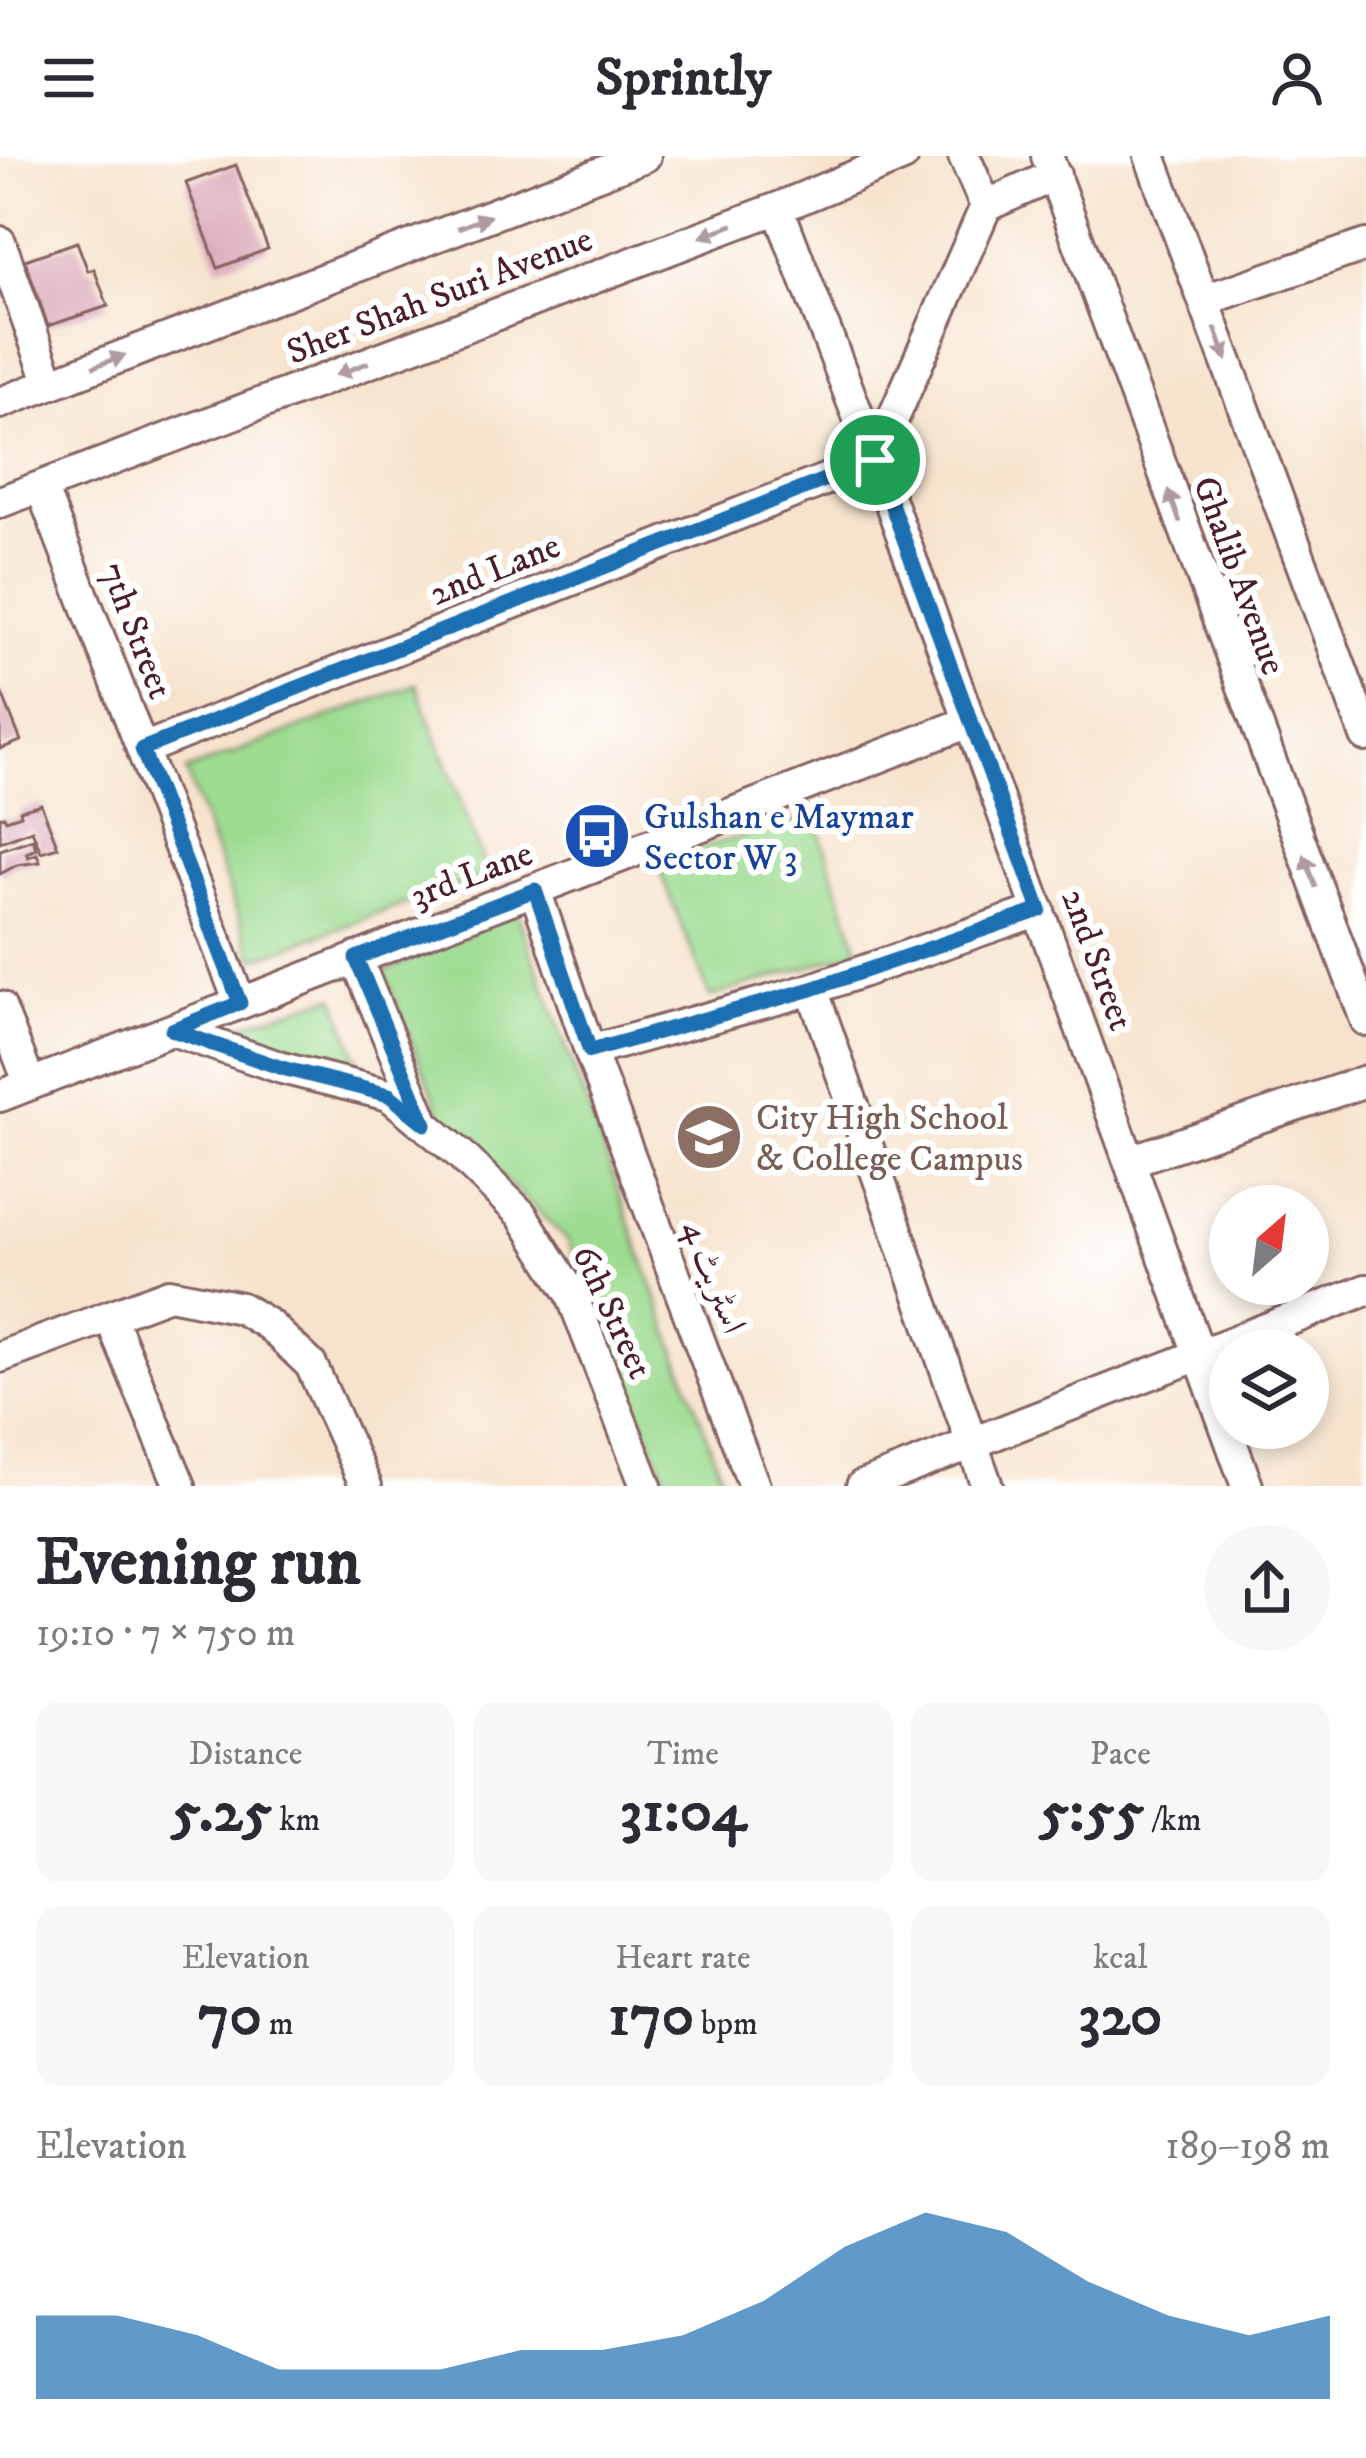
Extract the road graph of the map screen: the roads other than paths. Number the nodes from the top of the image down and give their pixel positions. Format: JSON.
{"nodes":[{"id":1,"x":645,"y":156,"type":"edge"},
{"id":2,"x":903,"y":156,"type":"edge"},
{"id":3,"x":964,"y":156,"type":"edge"},
{"id":4,"x":1150,"y":156,"type":"edge"},
{"id":5,"x":1051,"y":166,"type":"edge"},
{"id":6,"x":986,"y":206,"type":"junction"},
{"id":7,"x":778,"y":208,"type":"junction"},
{"id":8,"x":0,"y":242,"type":"edge"},
{"id":9,"x":1366,"y":245,"type":"edge"},
{"id":10,"x":1204,"y":300,"type":"junction"},
{"id":11,"x":50,"y":384,"type":"junction"},
{"id":12,"x":0,"y":403,"type":"edge"},
{"id":13,"x":875,"y":460,"type":"junction"},
{"id":14,"x":41,"y":487,"type":"junction"},
{"id":15,"x":0,"y":502,"type":"edge"},
{"id":16,"x":969,"y":722,"type":"junction"},
{"id":17,"x":1366,"y":736,"type":"edge"},
{"id":18,"x":142,"y":749,"type":"junction"},
{"id":19,"x":535,"y":890,"type":"junction"},
{"id":20,"x":1040,"y":910,"type":"junction"},
{"id":21,"x":356,"y":958,"type":"junction"},
{"id":22,"x":812,"y":989,"type":"junction"},
{"id":23,"x":240,"y":1003,"type":"junction"},
{"id":24,"x":0,"y":1007,"type":"edge"},
{"id":25,"x":1366,"y":1020,"type":"edge"},
{"id":26,"x":172,"y":1030,"type":"junction"},
{"id":27,"x":590,"y":1051,"type":"junction"},
{"id":28,"x":1366,"y":1081,"type":"edge"},
{"id":29,"x":30,"y":1084,"type":"junction"},
{"id":30,"x":0,"y":1096,"type":"edge"},
{"id":31,"x":425,"y":1124,"type":"junction"},
{"id":32,"x":1130,"y":1161,"type":"junction"},
{"id":33,"x":1366,"y":1290,"type":"edge"},
{"id":34,"x":110,"y":1317,"type":"junction"},
{"id":35,"x":1199,"y":1356,"type":"junction"},
{"id":36,"x":0,"y":1357,"type":"edge"},
{"id":37,"x":970,"y":1443,"type":"junction"},
{"id":38,"x":180,"y":1486,"type":"edge"},
{"id":39,"x":366,"y":1486,"type":"edge"},
{"id":40,"x":646,"y":1486,"type":"edge"},
{"id":41,"x":754,"y":1486,"type":"edge"},
{"id":42,"x":862,"y":1486,"type":"edge"},
{"id":43,"x":987,"y":1486,"type":"edge"},
{"id":44,"x":1247,"y":1486,"type":"edge"}],
"edges":[{"from":11,"to":1,"type":"street","name":"Sher Shah Suri Avenue","one_way":true},
{"from":2,"to":7,"type":"street","name":"Sher Shah Suri Avenue"},
{"from":3,"to":6,"type":"street"},
{"from":4,"to":10,"type":"street","name":"Ghalib Avenue"},
{"from":5,"to":6,"type":"street"},
{"from":25,"to":5,"type":"street","name":"Ghalib Avenue","one_way":true},
{"from":6,"to":13,"type":"street"},
{"from":7,"to":13,"type":"street","name":"2nd Street"},
{"from":7,"to":14,"type":"street","name":"Sher Shah Suri Avenue","one_way":true},
{"from":8,"to":11,"type":"street"},
{"from":9,"to":10,"type":"street"},
{"from":10,"to":17,"type":"street","name":"Ghalib Avenue","one_way":true},
{"from":11,"to":12,"type":"street","name":"Sher Shah Suri Avenue"},
{"from":13,"to":16,"type":"street","name":"2nd Street"},
{"from":13,"to":18,"type":"street","name":"2nd Lane"},
{"from":14,"to":15,"type":"street","name":"Sher Shah Suri Avenue"},
{"from":14,"to":18,"type":"street","name":"7th Street"},
{"from":16,"to":19,"type":"street","name":"3rd Lane"},
{"from":16,"to":20,"type":"street","name":"2nd Street"},
{"from":18,"to":23,"type":"street","name":"7th Street"},
{"from":19,"to":21,"type":"street","name":"3rd Lane"},
{"from":19,"to":27,"type":"street","name":"اسٹریٹ 4"},
{"from":20,"to":22,"type":"street"},
{"from":20,"to":32,"type":"street","name":"2nd Street"},
{"from":21,"to":23,"type":"street","name":"3rd Lane"},
{"from":21,"to":31,"type":"street"},
{"from":22,"to":27,"type":"street"},
{"from":22,"to":37,"type":"street"},
{"from":23,"to":26,"type":"street","name":"3rd Lane"},
{"from":24,"to":29,"type":"street"},
{"from":26,"to":29,"type":"street","name":"3rd Lane"},
{"from":26,"to":31,"type":"street","name":"6th Street"},
{"from":27,"to":41,"type":"street","name":"اسٹریٹ 4"},
{"from":28,"to":32,"type":"street"},
{"from":29,"to":30,"type":"street","name":"3rd Lane"},
{"from":31,"to":40,"type":"street","name":"6th Street"},
{"from":32,"to":35,"type":"street","name":"2nd Street"},
{"from":33,"to":35,"type":"street"},
{"from":34,"to":36,"type":"street"},
{"from":34,"to":38,"type":"street"},
{"from":34,"to":39,"type":"street"},
{"from":35,"to":37,"type":"street"},
{"from":35,"to":44,"type":"street","name":"2nd Street"},
{"from":37,"to":42,"type":"street"},
{"from":37,"to":43,"type":"street"}]}
